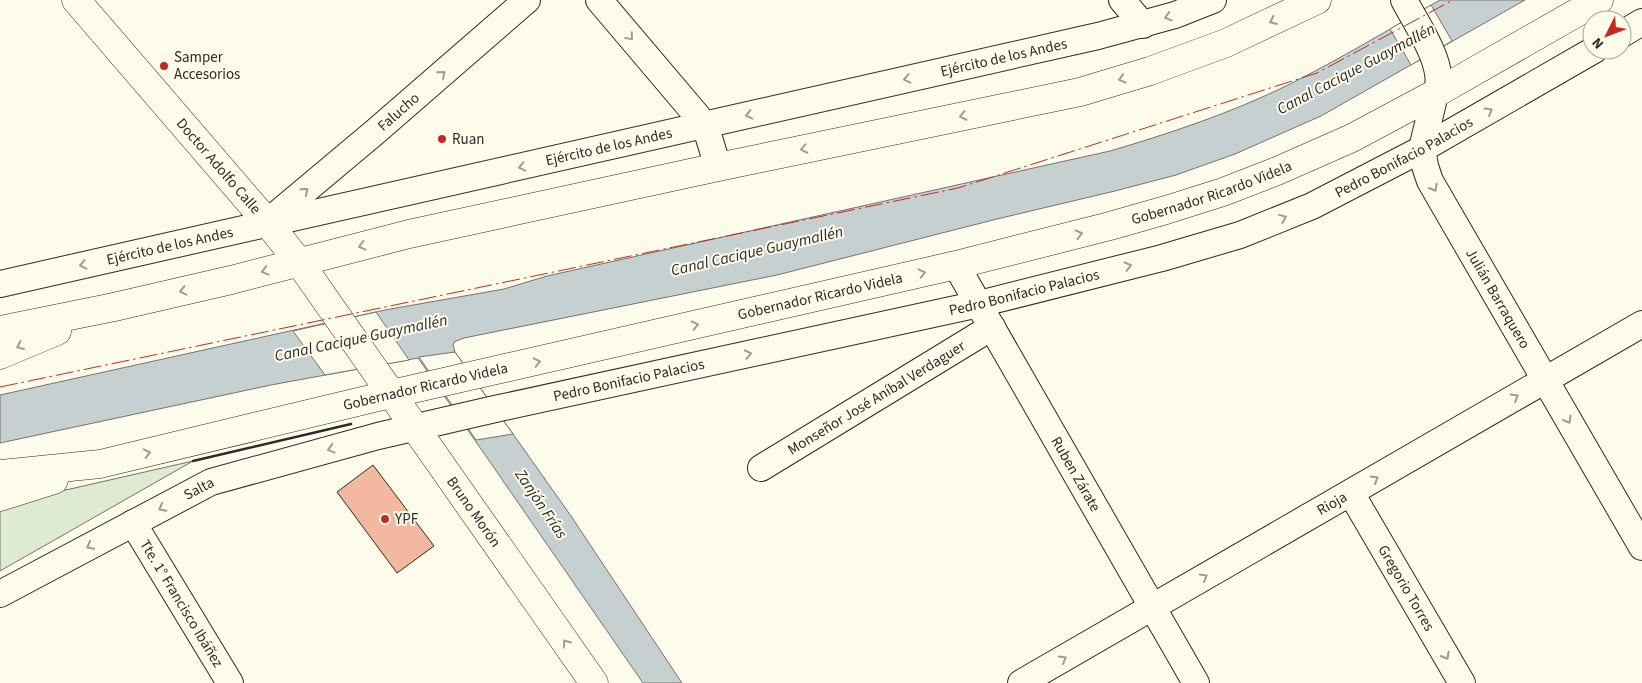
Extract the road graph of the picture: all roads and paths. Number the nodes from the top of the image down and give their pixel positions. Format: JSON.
{"nodes":[{"id":1,"x":76,"y":0,"type":"edge"},
{"id":2,"x":527,"y":0,"type":"edge"},
{"id":3,"x":599,"y":0,"type":"edge"},
{"id":4,"x":1122,"y":0,"type":"edge"},
{"id":5,"x":1213,"y":0,"type":"edge"},
{"id":6,"x":1317,"y":0,"type":"edge"},
{"id":7,"x":1599,"y":0,"type":"edge"},
{"id":8,"x":1143,"y":25,"type":"junction"},
{"id":9,"x":1418,"y":26,"type":"edge"},
{"id":10,"x":1582,"y":57,"type":"edge"},
{"id":11,"x":1438,"y":92,"type":"junction"},
{"id":12,"x":705,"y":125,"type":"junction"},
{"id":13,"x":1422,"y":149,"type":"junction"},
{"id":14,"x":718,"y":167,"type":"junction"},
{"id":15,"x":267,"y":222,"type":"junction"},
{"id":16,"x":299,"y":262,"type":"junction"},
{"id":17,"x":956,"y":265,"type":"junction"},
{"id":18,"x":0,"y":284,"type":"edge"},
{"id":19,"x":979,"y":304,"type":"junction"},
{"id":20,"x":114,"y":307,"type":"junction"},
{"id":21,"x":1642,"y":324,"type":"edge"},
{"id":22,"x":992,"y":327,"type":"junction"},
{"id":23,"x":0,"y":330,"type":"edge"},
{"id":24,"x":347,"y":330,"type":"joint"},
{"id":25,"x":0,"y":355,"type":"edge"},
{"id":26,"x":1545,"y":380,"type":"junction"},
{"id":27,"x":391,"y":394,"type":"junction"},
{"id":28,"x":414,"y":427,"type":"junction"},
{"id":29,"x":100,"y":464,"type":"junction"},
{"id":30,"x":762,"y":468,"type":"dead end"},
{"id":31,"x":0,"y":474,"type":"edge"},
{"id":32,"x":1350,"y":493,"type":"junction"},
{"id":33,"x":0,"y":497,"type":"edge"},
{"id":34,"x":133,"y":523,"type":"junction"},
{"id":35,"x":1642,"y":547,"type":"edge"},
{"id":36,"x":0,"y":594,"type":"edge"},
{"id":37,"x":1152,"y":607,"type":"junction"},
{"id":38,"x":230,"y":683,"type":"edge"},
{"id":39,"x":594,"y":683,"type":"edge"},
{"id":40,"x":1021,"y":683,"type":"edge"},
{"id":41,"x":1196,"y":683,"type":"edge"},
{"id":42,"x":1462,"y":683,"type":"edge"}],
"edges":[{"from":1,"to":15,"type":"main road","name":"Doctor Adolfo Calle"},
{"from":15,"to":2,"type":"street","name":"Falucho","one_way":true},
{"from":3,"to":12,"type":"street","one_way":true},
{"from":4,"to":8,"type":"street"},
{"from":5,"to":8,"type":"street","name":"Ejército de los Andes","one_way":true},
{"from":6,"to":14,"type":"main road","one_way":true},
{"from":7,"to":11,"type":"main road","name":"Gobernador Ricardo Videla"},
{"from":8,"to":12,"type":"street","name":"Ejército de los Andes","one_way":true},
{"from":9,"to":11,"type":"street","name":"Julián Barraquero"},
{"from":13,"to":10,"type":"street","name":"Pedro Bonifacio Palacios","one_way":true},
{"from":11,"to":13,"type":"street","name":"Julián Barraquero"},
{"from":17,"to":11,"type":"main road","name":"Gobernador Ricardo Videla","one_way":true},
{"from":12,"to":14,"type":"street"},
{"from":12,"to":15,"type":"street","name":"Ejército de los Andes","one_way":true},
{"from":19,"to":13,"type":"street","name":"Pedro Bonifacio Palacios","one_way":true},
{"from":13,"to":26,"type":"street","name":"Julián Barraquero","one_way":true},
{"from":14,"to":16,"type":"main road","one_way":true},
{"from":15,"to":16,"type":"main road","name":"Doctor Adolfo Calle"},
{"from":15,"to":18,"type":"street","name":"Ejército de los Andes","one_way":true},
{"from":16,"to":20,"type":"main road","one_way":true},
{"from":16,"to":24,"type":"main road","name":"Doctor Adolfo Calle"},
{"from":17,"to":19,"type":"street","name":"Ruben Zárate"},
{"from":27,"to":17,"type":"main road","name":"Gobernador Ricardo Videla","one_way":true},
{"from":19,"to":22,"type":"street","name":"Ruben Zárate"},
{"from":28,"to":19,"type":"street","name":"Pedro Bonifacio Palacios","one_way":true},
{"from":20,"to":23,"type":"main road"},
{"from":20,"to":25,"type":"main road","one_way":true},
{"from":21,"to":26,"type":"street","name":"Rioja"},
{"from":22,"to":30,"type":"street","name":"Monseñor José Aníbal Verdaguer"},
{"from":22,"to":37,"type":"street","name":"Ruben Zárate"},
{"from":24,"to":27,"type":"main road","name":"Bruno Morón"},
{"from":32,"to":26,"type":"street","name":"Rioja","one_way":true},
{"from":26,"to":35,"type":"street","name":"Julián Barraquero","one_way":true},
{"from":27,"to":28,"type":"main road","name":"Bruno Morón"},
{"from":29,"to":27,"type":"main road","name":"Gobernador Ricardo Videla","one_way":true},
{"from":28,"to":34,"type":"street","name":"Salta","one_way":true},
{"from":39,"to":28,"type":"main road","name":"Bruno Morón","one_way":true},
{"from":29,"to":31,"type":"main road","name":"Gobernador Ricardo Videla"},
{"from":29,"to":33,"type":"main road"},
{"from":37,"to":32,"type":"street","name":"Rioja","one_way":true},
{"from":32,"to":42,"type":"street","name":"Gregorio Torres","one_way":true},
{"from":34,"to":36,"type":"street","name":"Salta","one_way":true},
{"from":34,"to":38,"type":"street","name":"Tte. 1° Francisco Ibáñez"},
{"from":40,"to":37,"type":"street","name":"Rioja","one_way":true},
{"from":37,"to":41,"type":"street","name":"Ruben Zárate"}]}
